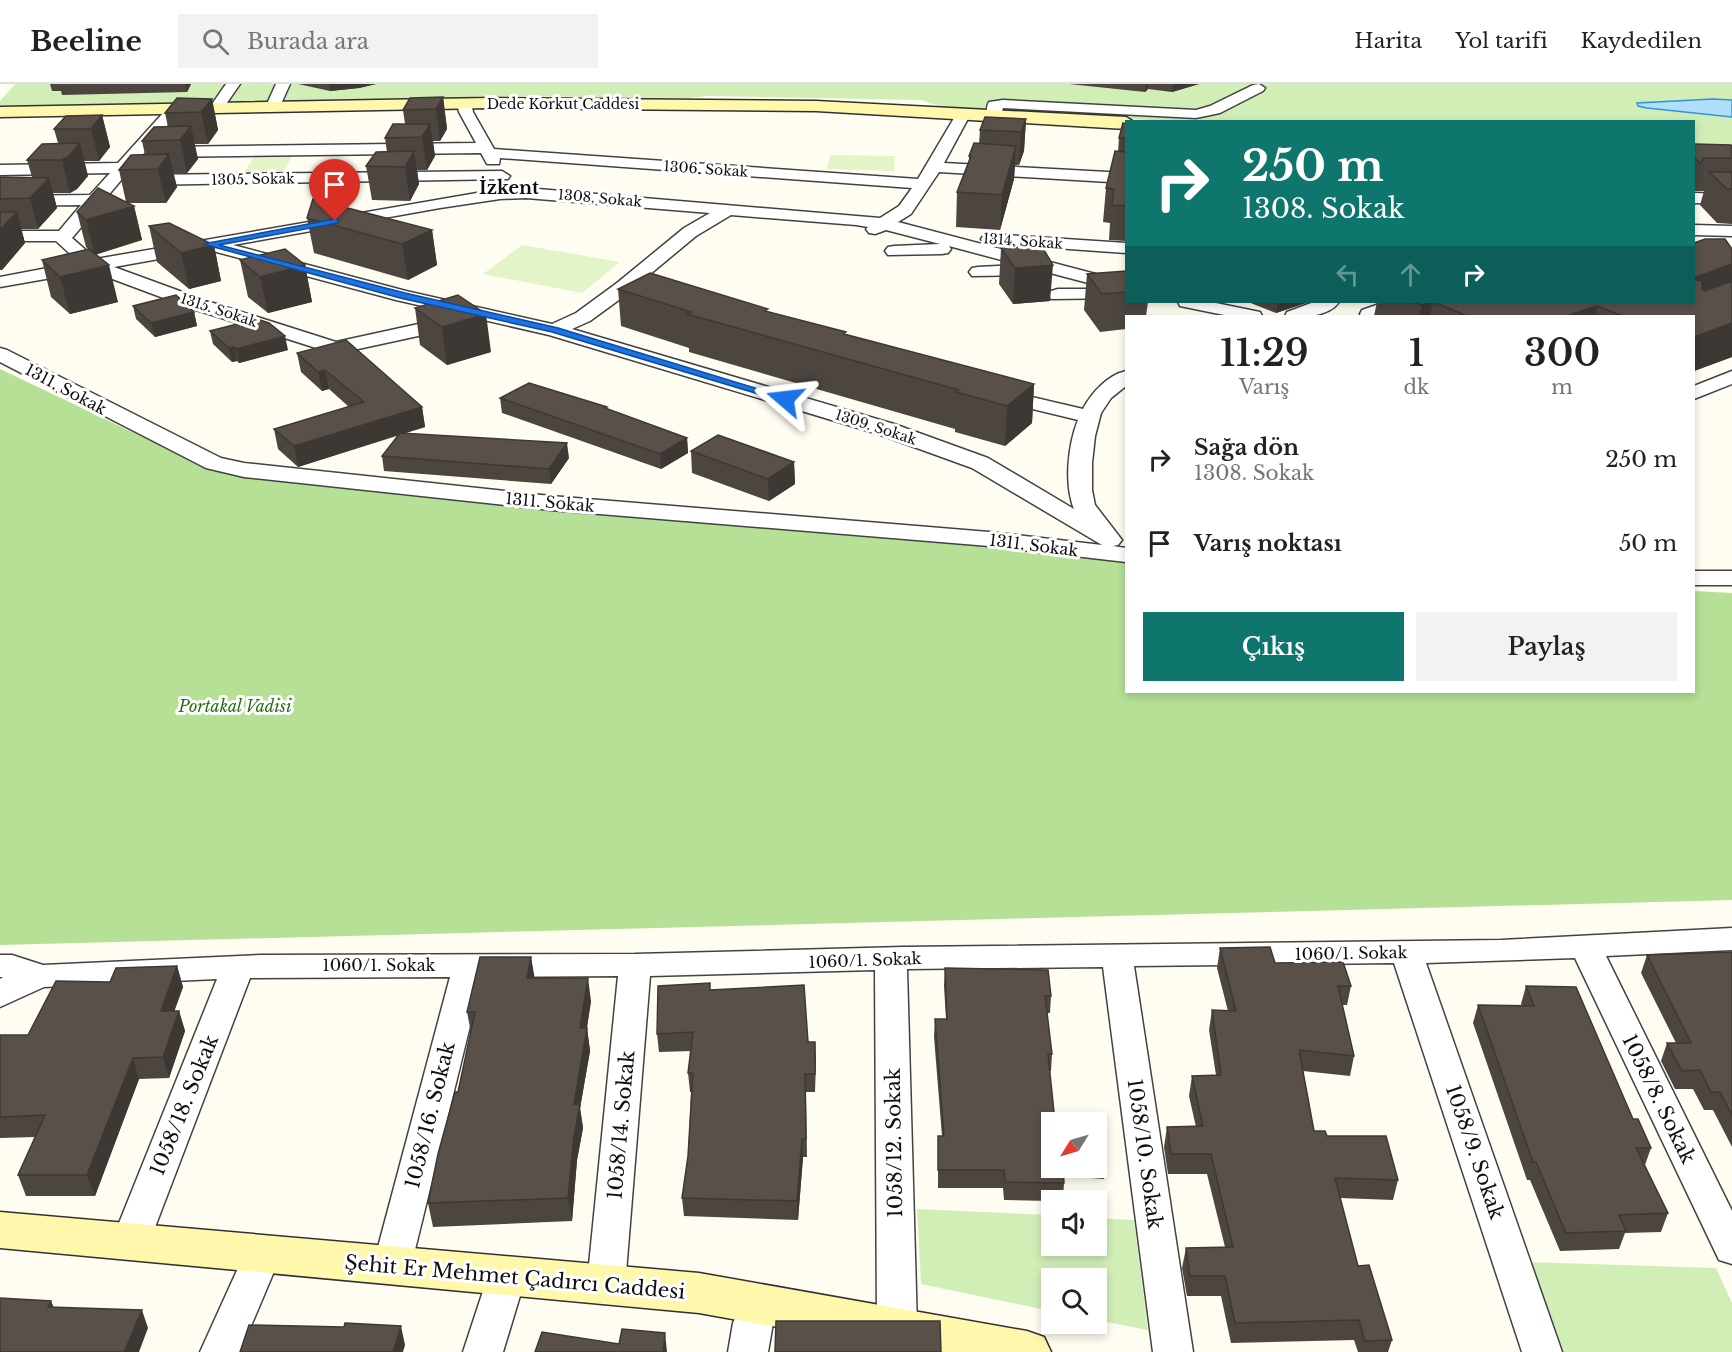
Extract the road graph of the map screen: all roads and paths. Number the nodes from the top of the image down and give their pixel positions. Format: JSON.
{"nodes":[{"id":1,"x":233,"y":84,"type":"edge"},
{"id":2,"x":283,"y":84,"type":"edge"},
{"id":3,"x":1258,"y":88,"type":"dead end"},
{"id":4,"x":1188,"y":99,"type":"dead end"},
{"id":5,"x":1226,"y":104,"type":"junction"},
{"id":6,"x":273,"y":106,"type":"junction"},
{"id":7,"x":217,"y":107,"type":"junction"},
{"id":8,"x":465,"y":108,"type":"junction"},
{"id":9,"x":0,"y":112,"type":"edge"},
{"id":10,"x":995,"y":115,"type":"junction"},
{"id":11,"x":168,"y":116,"type":"junction"},
{"id":12,"x":962,"y":117,"type":"junction"},
{"id":13,"x":0,"y":120,"type":"edge"},
{"id":14,"x":1125,"y":123,"type":"edge"},
{"id":15,"x":1125,"y":131,"type":"edge"},
{"id":16,"x":362,"y":149,"type":"junction"},
{"id":17,"x":488,"y":151,"type":"junction"},
{"id":18,"x":137,"y":152,"type":"junction"},
{"id":19,"x":934,"y":167,"type":"junction"},
{"id":20,"x":0,"y":170,"type":"edge"},
{"id":21,"x":117,"y":174,"type":"junction"},
{"id":22,"x":502,"y":176,"type":"junction"},
{"id":23,"x":346,"y":178,"type":"junction"},
{"id":24,"x":1125,"y":178,"type":"edge"},
{"id":25,"x":923,"y":184,"type":"junction"},
{"id":26,"x":520,"y":193,"type":"junction"},
{"id":27,"x":1695,"y":198,"type":"edge"},
{"id":28,"x":1732,"y":199,"type":"edge"},
{"id":29,"x":95,"y":200,"type":"junction"},
{"id":30,"x":0,"y":201,"type":"edge"},
{"id":31,"x":729,"y":209,"type":"junction"},
{"id":32,"x":885,"y":224,"type":"junction"},
{"id":33,"x":1695,"y":230,"type":"edge"},
{"id":34,"x":1732,"y":231,"type":"edge"},
{"id":35,"x":835,"y":234,"type":"dead end"},
{"id":36,"x":920,"y":234,"type":"junction"},
{"id":37,"x":0,"y":236,"type":"edge"},
{"id":38,"x":64,"y":236,"type":"junction"},
{"id":39,"x":207,"y":244,"type":"junction"},
{"id":40,"x":974,"y":248,"type":"junction"},
{"id":41,"x":1125,"y":248,"type":"edge"},
{"id":42,"x":894,"y":251,"type":"dead end"},
{"id":43,"x":92,"y":265,"type":"junction"},
{"id":44,"x":1058,"y":269,"type":"junction"},
{"id":45,"x":978,"y":272,"type":"dead end"},
{"id":46,"x":0,"y":282,"type":"edge"},
{"id":47,"x":624,"y":287,"type":"junction"},
{"id":48,"x":1125,"y":287,"type":"edge"},
{"id":49,"x":1125,"y":294,"type":"edge"},
{"id":50,"x":1058,"y":295,"type":"dead end"},
{"id":51,"x":676,"y":302,"type":"edge"},
{"id":52,"x":1192,"y":303,"type":"edge"},
{"id":53,"x":1327,"y":303,"type":"edge"},
{"id":54,"x":1398,"y":303,"type":"edge"},
{"id":55,"x":1369,"y":314,"type":"dead end"},
{"id":56,"x":488,"y":315,"type":"junction"},
{"id":57,"x":1248,"y":315,"type":"edge"},
{"id":58,"x":1297,"y":315,"type":"edge"},
{"id":59,"x":554,"y":330,"type":"junction"},
{"id":60,"x":0,"y":354,"type":"edge"},
{"id":61,"x":1732,"y":377,"type":"edge"},
{"id":62,"x":1125,"y":378,"type":"edge"},
{"id":63,"x":984,"y":392,"type":"edge"},
{"id":64,"x":1695,"y":393,"type":"edge"},
{"id":65,"x":1088,"y":416,"type":"junction"},
{"id":66,"x":1121,"y":547,"type":"edge"},
{"id":67,"x":1695,"y":578,"type":"edge"},
{"id":68,"x":1732,"y":578,"type":"edge"},
{"id":69,"x":1732,"y":939,"type":"edge"},
{"id":70,"x":1586,"y":948,"type":"junction"},
{"id":71,"x":1406,"y":952,"type":"junction"},
{"id":72,"x":1117,"y":956,"type":"junction"},
{"id":73,"x":891,"y":959,"type":"junction"},
{"id":74,"x":469,"y":965,"type":"junction"},
{"id":75,"x":635,"y":965,"type":"junction"},
{"id":76,"x":0,"y":966,"type":"edge"},
{"id":77,"x":238,"y":967,"type":"junction"},
{"id":78,"x":42,"y":976,"type":"junction"},
{"id":79,"x":0,"y":995,"type":"edge"},
{"id":80,"x":0,"y":1230,"type":"edge"},
{"id":81,"x":130,"y":1243,"type":"junction"},
{"id":82,"x":1732,"y":1249,"type":"edge"},
{"id":83,"x":262,"y":1255,"type":"junction"},
{"id":84,"x":392,"y":1266,"type":"junction"},
{"id":85,"x":507,"y":1276,"type":"junction"},
{"id":86,"x":606,"y":1285,"type":"junction"},
{"id":87,"x":761,"y":1304,"type":"junction"},
{"id":88,"x":897,"y":1327,"type":"junction"},
{"id":89,"x":1008,"y":1350,"type":"edge"},
{"id":90,"x":220,"y":1352,"type":"edge"},
{"id":91,"x":483,"y":1352,"type":"edge"},
{"id":92,"x":748,"y":1352,"type":"edge"},
{"id":93,"x":1173,"y":1352,"type":"edge"},
{"id":94,"x":1542,"y":1352,"type":"edge"}],
"edges":[{"from":1,"to":7,"type":"street"},
{"from":2,"to":6,"type":"street"},
{"from":3,"to":5,"type":"street"},
{"from":4,"to":5,"type":"street"},
{"from":5,"to":10,"type":"street"},
{"from":6,"to":7,"type":"main road","name":"Dede Korkut Caddesi"},
{"from":6,"to":8,"type":"main road","name":"Dede Korkut Caddesi"},
{"from":7,"to":9,"type":"main road","name":"Dede Korkut Caddesi"},
{"from":8,"to":11,"type":"main road","name":"Dede Korkut Caddesi"},
{"from":8,"to":12,"type":"main road","name":"Dede Korkut Caddesi"},
{"from":8,"to":17,"type":"street"},
{"from":10,"to":12,"type":"main road","name":"Dede Korkut Caddesi"},
{"from":10,"to":14,"type":"main road","name":"Dede Korkut Caddesi"},
{"from":11,"to":13,"type":"main road","name":"Dede Korkut Caddesi"},
{"from":11,"to":18,"type":"street"},
{"from":12,"to":15,"type":"main road","name":"Dede Korkut Caddesi"},
{"from":12,"to":19,"type":"street"},
{"from":16,"to":17,"type":"street","name":"1306. Sokak"},
{"from":16,"to":18,"type":"street","name":"1306. Sokak"},
{"from":16,"to":23,"type":"street"},
{"from":17,"to":22,"type":"street"},
{"from":17,"to":25,"type":"street","name":"1306. Sokak"},
{"from":18,"to":21,"type":"street"},
{"from":19,"to":24,"type":"street"},
{"from":19,"to":25,"type":"street"},
{"from":20,"to":21,"type":"street","name":"1305. Sokak"},
{"from":21,"to":23,"type":"street","name":"1305. Sokak"},
{"from":21,"to":29,"type":"street"},
{"from":22,"to":23,"type":"street","name":"1305. Sokak"},
{"from":22,"to":26,"type":"street"},
{"from":25,"to":32,"type":"street"},
{"from":26,"to":31,"type":"street","name":"1308. Sokak"},
{"from":26,"to":39,"type":"street","name":"1308. Sokak"},
{"from":27,"to":28,"type":"street"},
{"from":29,"to":30,"type":"street"},
{"from":29,"to":38,"type":"street"},
{"from":31,"to":32,"type":"street","name":"1308. Sokak"},
{"from":31,"to":47,"type":"street"},
{"from":32,"to":35,"type":"street"},
{"from":32,"to":36,"type":"street","name":"1308. Sokak"},
{"from":33,"to":34,"type":"street"},
{"from":36,"to":40,"type":"street","name":"1308. Sokak"},
{"from":36,"to":41,"type":"street","name":"1314. Sokak"},
{"from":37,"to":38,"type":"street"},
{"from":38,"to":43,"type":"street"},
{"from":39,"to":43,"type":"street","name":"1308. Sokak"},
{"from":39,"to":56,"type":"street","name":"1309. Sokak"},
{"from":40,"to":42,"type":"street"},
{"from":40,"to":44,"type":"street","name":"1308. Sokak"},
{"from":43,"to":46,"type":"street","name":"1308. Sokak"},
{"from":43,"to":56,"type":"street","name":"1315. Sokak"},
{"from":44,"to":45,"type":"street"},
{"from":44,"to":48,"type":"street","name":"1308. Sokak"},
{"from":47,"to":51,"type":"street"},
{"from":47,"to":59,"type":"street"},
{"from":49,"to":50,"type":"street"},
{"from":52,"to":57,"type":"street"},
{"from":53,"to":58,"type":"street"},
{"from":54,"to":55,"type":"street"},
{"from":56,"to":59,"type":"street","name":"1309. Sokak"},
{"from":59,"to":66,"type":"street","name":"1309. Sokak"},
{"from":60,"to":66,"type":"street","name":"1311. Sokak"},
{"from":61,"to":64,"type":"street"},
{"from":62,"to":65,"type":"street"},
{"from":63,"to":65,"type":"street"},
{"from":65,"to":66,"type":"street"},
{"from":67,"to":68,"type":"street"},
{"from":69,"to":70,"type":"street","name":"1060/1. Sokak"},
{"from":70,"to":71,"type":"street","name":"1060/1. Sokak"},
{"from":70,"to":82,"type":"street","name":"1058/8. Sokak"},
{"from":71,"to":72,"type":"street","name":"1060/1. Sokak"},
{"from":71,"to":94,"type":"street","name":"1058/9. Sokak"},
{"from":72,"to":73,"type":"street","name":"1060/1. Sokak"},
{"from":72,"to":93,"type":"street","name":"1058/10. Sokak"},
{"from":73,"to":75,"type":"street","name":"1060/1. Sokak"},
{"from":73,"to":88,"type":"street","name":"1058/12. Sokak"},
{"from":74,"to":75,"type":"street","name":"1060/1. Sokak"},
{"from":74,"to":77,"type":"street","name":"1060/1. Sokak"},
{"from":74,"to":84,"type":"street","name":"1058/16. Sokak"},
{"from":75,"to":86,"type":"street","name":"1058/14. Sokak"},
{"from":76,"to":78,"type":"street","name":"1060/1. Sokak"},
{"from":77,"to":78,"type":"street","name":"1060/1. Sokak"},
{"from":77,"to":81,"type":"street","name":"1058/18. Sokak"},
{"from":78,"to":79,"type":"street"},
{"from":80,"to":81,"type":"main road","name":"Şehit Er Mehmet Çadırcı Caddesi"},
{"from":81,"to":83,"type":"main road","name":"Şehit Er Mehmet Çadırcı Caddesi"},
{"from":83,"to":84,"type":"main road","name":"Şehit Er Mehmet Çadırcı Caddesi"},
{"from":83,"to":90,"type":"street"},
{"from":84,"to":85,"type":"main road","name":"Şehit Er Mehmet Çadırcı Caddesi"},
{"from":85,"to":86,"type":"main road","name":"Şehit Er Mehmet Çadırcı Caddesi"},
{"from":85,"to":91,"type":"street"},
{"from":86,"to":87,"type":"main road","name":"Şehit Er Mehmet Çadırcı Caddesi"},
{"from":87,"to":88,"type":"main road","name":"Şehit Er Mehmet Çadırcı Caddesi"},
{"from":87,"to":92,"type":"street"},
{"from":88,"to":89,"type":"main road","name":"Şehit Er Mehmet Çadırcı Caddesi"}]}
